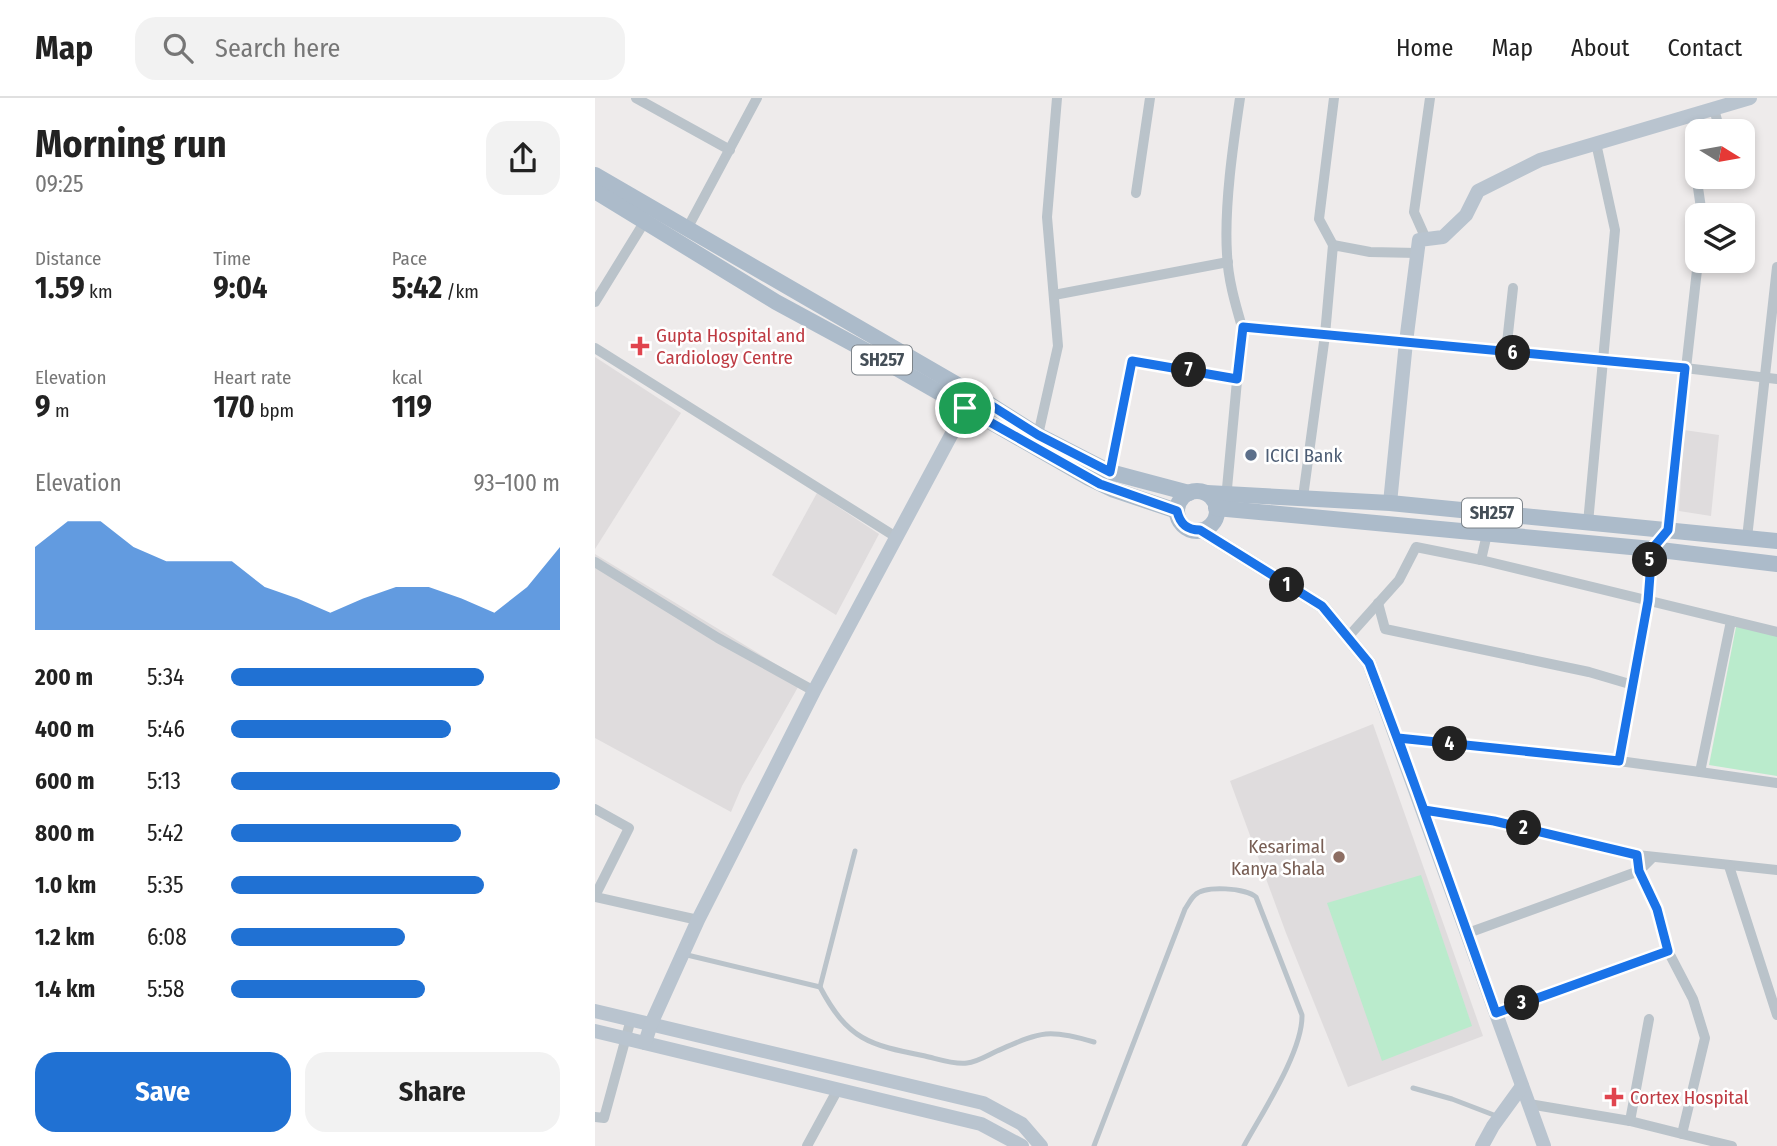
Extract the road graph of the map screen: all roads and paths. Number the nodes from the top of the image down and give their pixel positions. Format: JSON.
{"nodes":[{"id":1,"x":636,"y":98,"type":"edge"},
{"id":2,"x":757,"y":98,"type":"edge"},
{"id":3,"x":1057,"y":98,"type":"edge"},
{"id":4,"x":1150,"y":98,"type":"edge"},
{"id":5,"x":1240,"y":98,"type":"edge"},
{"id":6,"x":1334,"y":98,"type":"edge"},
{"id":7,"x":1430,"y":98,"type":"edge"},
{"id":8,"x":1751,"y":98,"type":"edge"},
{"id":9,"x":1714,"y":109,"type":"junction"},
{"id":10,"x":1717,"y":119,"type":"edge"},
{"id":11,"x":1596,"y":144,"type":"junction"},
{"id":12,"x":730,"y":150,"type":"junction"},
{"id":13,"x":595,"y":175,"type":"edge"},
{"id":14,"x":595,"y":191,"type":"edge"},
{"id":15,"x":1136,"y":193,"type":"dead end"},
{"id":16,"x":645,"y":221,"type":"junction"},
{"id":17,"x":687,"y":229,"type":"junction"},
{"id":18,"x":1426,"y":239,"type":"junction"},
{"id":19,"x":1333,"y":245,"type":"junction"},
{"id":20,"x":1417,"y":253,"type":"junction"},
{"id":21,"x":1228,"y":262,"type":"junction"},
{"id":22,"x":1777,"y":267,"type":"edge"},
{"id":23,"x":1697,"y":273,"type":"edge"},
{"id":24,"x":1513,"y":288,"type":"dead end"},
{"id":25,"x":1054,"y":295,"type":"junction"},
{"id":26,"x":595,"y":302,"type":"edge"},
{"id":27,"x":1243,"y":327,"type":"junction"},
{"id":28,"x":1325,"y":335,"type":"junction"},
{"id":29,"x":1406,"y":342,"type":"junction"},
{"id":30,"x":595,"y":348,"type":"edge"},
{"id":31,"x":1506,"y":352,"type":"junction"},
{"id":32,"x":1601,"y":361,"type":"junction"},
{"id":33,"x":1685,"y":368,"type":"junction"},
{"id":34,"x":1772,"y":378,"type":"edge"},
{"id":35,"x":1237,"y":379,"type":"junction"},
{"id":36,"x":969,"y":401,"type":"junction"},
{"id":37,"x":1038,"y":435,"type":"junction"},
{"id":38,"x":1110,"y":472,"type":"junction"},
{"id":39,"x":1189,"y":493,"type":"junction"},
{"id":40,"x":1303,"y":497,"type":"junction"},
{"id":41,"x":1390,"y":503,"type":"junction"},
{"id":42,"x":1225,"y":505,"type":"junction"},
{"id":43,"x":1177,"y":511,"type":"junction"},
{"id":44,"x":1588,"y":523,"type":"junction"},
{"id":45,"x":1416,"y":526,"type":"junction"},
{"id":46,"x":1668,"y":530,"type":"junction"},
{"id":47,"x":1206,"y":533,"type":"junction"},
{"id":48,"x":1487,"y":534,"type":"junction"},
{"id":49,"x":896,"y":537,"type":"junction"},
{"id":50,"x":1747,"y":538,"type":"junction"},
{"id":51,"x":1777,"y":541,"type":"edge"},
{"id":52,"x":1416,"y":547,"type":"junction"},
{"id":53,"x":1652,"y":549,"type":"junction"},
{"id":54,"x":1481,"y":560,"type":"junction"},
{"id":55,"x":595,"y":562,"type":"edge"},
{"id":56,"x":1777,"y":564,"type":"edge"},
{"id":57,"x":1648,"y":601,"type":"junction"},
{"id":58,"x":1378,"y":603,"type":"junction"},
{"id":59,"x":1731,"y":621,"type":"junction"},
{"id":60,"x":1777,"y":632,"type":"edge"},
{"id":61,"x":1348,"y":637,"type":"junction"},
{"id":62,"x":1633,"y":685,"type":"junction"},
{"id":63,"x":814,"y":691,"type":"junction"},
{"id":64,"x":1398,"y":738,"type":"junction"},
{"id":65,"x":1619,"y":761,"type":"junction"},
{"id":66,"x":1700,"y":772,"type":"junction"},
{"id":67,"x":1777,"y":783,"type":"edge"},
{"id":68,"x":595,"y":809,"type":"edge"},
{"id":69,"x":1424,"y":810,"type":"junction"},
{"id":70,"x":855,"y":851,"type":"dead end"},
{"id":71,"x":1637,"y":855,"type":"junction"},
{"id":72,"x":1653,"y":857,"type":"junction"},
{"id":73,"x":1729,"y":866,"type":"junction"},
{"id":74,"x":1777,"y":870,"type":"edge"},
{"id":75,"x":1639,"y":871,"type":"junction"},
{"id":76,"x":595,"y":896,"type":"edge"},
{"id":77,"x":698,"y":920,"type":"junction"},
{"id":78,"x":1468,"y":933,"type":"junction"},
{"id":79,"x":1668,"y":951,"type":"junction"},
{"id":80,"x":683,"y":954,"type":"junction"},
{"id":81,"x":820,"y":987,"type":"junction"},
{"id":82,"x":595,"y":1010,"type":"edge"},
{"id":83,"x":1496,"y":1013,"type":"junction"},
{"id":84,"x":1777,"y":1015,"type":"edge"},
{"id":85,"x":631,"y":1019,"type":"junction"},
{"id":86,"x":1649,"y":1019,"type":"dead end"},
{"id":87,"x":651,"y":1024,"type":"junction"},
{"id":88,"x":595,"y":1031,"type":"edge"},
{"id":89,"x":626,"y":1038,"type":"junction"},
{"id":90,"x":1094,"y":1042,"type":"dead end"},
{"id":91,"x":645,"y":1043,"type":"junction"},
{"id":92,"x":1523,"y":1086,"type":"junction"},
{"id":93,"x":1413,"y":1088,"type":"dead end"},
{"id":94,"x":838,"y":1089,"type":"junction"},
{"id":95,"x":1529,"y":1104,"type":"junction"},
{"id":96,"x":595,"y":1117,"type":"edge"},
{"id":97,"x":1499,"y":1118,"type":"junction"},
{"id":98,"x":1630,"y":1121,"type":"junction"},
{"id":99,"x":1682,"y":1134,"type":"junction"},
{"id":100,"x":807,"y":1146,"type":"edge"},
{"id":101,"x":1022,"y":1146,"type":"edge"},
{"id":102,"x":1041,"y":1146,"type":"edge"},
{"id":103,"x":1094,"y":1146,"type":"edge"},
{"id":104,"x":1244,"y":1146,"type":"edge"},
{"id":105,"x":1482,"y":1146,"type":"edge"},
{"id":106,"x":1544,"y":1146,"type":"edge"},
{"id":107,"x":1733,"y":1146,"type":"edge"}],
"edges":[{"from":1,"to":12,"type":"street"},
{"from":2,"to":12,"type":"street"},
{"from":3,"to":25,"type":"street"},
{"from":4,"to":15,"type":"street"},
{"from":5,"to":21,"type":"street"},
{"from":6,"to":19,"type":"street"},
{"from":7,"to":18,"type":"street"},
{"from":8,"to":9,"type":"main road"},
{"from":9,"to":10,"type":"street"},
{"from":9,"to":11,"type":"main road"},
{"from":11,"to":18,"type":"main road"},
{"from":11,"to":32,"type":"street"},
{"from":12,"to":17,"type":"street"},
{"from":13,"to":17,"type":"main road","number":"SH257"},
{"from":14,"to":16,"type":"main road","number":"SH257"},
{"from":16,"to":26,"type":"street"},
{"from":16,"to":36,"type":"main road","number":"SH257"},
{"from":17,"to":36,"type":"main road","number":"SH257"},
{"from":18,"to":20,"type":"main road"},
{"from":19,"to":20,"type":"street"},
{"from":19,"to":28,"type":"street"},
{"from":20,"to":29,"type":"main road"},
{"from":21,"to":25,"type":"street"},
{"from":21,"to":27,"type":"street"},
{"from":22,"to":34,"type":"street"},
{"from":23,"to":33,"type":"street"},
{"from":24,"to":31,"type":"street"},
{"from":25,"to":37,"type":"street"},
{"from":27,"to":28,"type":"street"},
{"from":27,"to":35,"type":"street"},
{"from":28,"to":29,"type":"street"},
{"from":28,"to":40,"type":"street"},
{"from":29,"to":31,"type":"street"},
{"from":29,"to":41,"type":"main road"},
{"from":30,"to":49,"type":"street"},
{"from":31,"to":32,"type":"street"},
{"from":32,"to":33,"type":"street"},
{"from":32,"to":44,"type":"street"},
{"from":33,"to":34,"type":"street"},
{"from":33,"to":46,"type":"street"},
{"from":34,"to":50,"type":"street"},
{"from":35,"to":38,"type":"street"},
{"from":35,"to":42,"type":"street"},
{"from":36,"to":37,"type":"main road","number":"SH257"},
{"from":36,"to":43,"type":"main road","number":"SH257"},
{"from":36,"to":49,"type":"main road"},
{"from":37,"to":38,"type":"main road","number":"SH257"},
{"from":38,"to":39,"type":"main road","number":"SH257"},
{"from":39,"to":42,"type":"main road","number":"SH257"},
{"from":39,"to":43,"type":"main road"},
{"from":40,"to":41,"type":"main road","number":"SH257"},
{"from":40,"to":42,"type":"main road","number":"SH257"},
{"from":41,"to":44,"type":"main road","number":"SH257"},
{"from":42,"to":45,"type":"main road","number":"SH257"},
{"from":42,"to":47,"type":"main road"},
{"from":43,"to":47,"type":"main road"},
{"from":44,"to":46,"type":"main road","number":"SH257"},
{"from":45,"to":48,"type":"main road","number":"SH257"},
{"from":45,"to":52,"type":"street"},
{"from":46,"to":50,"type":"main road","number":"SH257"},
{"from":46,"to":53,"type":"street"},
{"from":47,"to":61,"type":"main road"},
{"from":48,"to":53,"type":"main road","number":"SH257"},
{"from":48,"to":54,"type":"street"},
{"from":49,"to":63,"type":"main road"},
{"from":50,"to":51,"type":"main road","number":"SH257"},
{"from":52,"to":54,"type":"street"},
{"from":52,"to":58,"type":"street"},
{"from":53,"to":56,"type":"main road","number":"SH257"},
{"from":53,"to":57,"type":"street"},
{"from":54,"to":57,"type":"street"},
{"from":55,"to":63,"type":"street"},
{"from":57,"to":59,"type":"street"},
{"from":57,"to":62,"type":"street"},
{"from":58,"to":61,"type":"street"},
{"from":58,"to":62,"type":"street"},
{"from":59,"to":60,"type":"street"},
{"from":59,"to":66,"type":"street"},
{"from":61,"to":64,"type":"main road"},
{"from":62,"to":65,"type":"street"},
{"from":63,"to":77,"type":"main road"},
{"from":64,"to":65,"type":"street"},
{"from":64,"to":69,"type":"main road"},
{"from":65,"to":66,"type":"street"},
{"from":66,"to":67,"type":"street"},
{"from":68,"to":76,"type":"street"},
{"from":69,"to":71,"type":"street"},
{"from":69,"to":78,"type":"main road"},
{"from":70,"to":81,"type":"lane"},
{"from":71,"to":72,"type":"street"},
{"from":71,"to":75,"type":"street"},
{"from":72,"to":73,"type":"street"},
{"from":72,"to":75,"type":"street"},
{"from":73,"to":74,"type":"street"},
{"from":73,"to":84,"type":"street"},
{"from":75,"to":78,"type":"street"},
{"from":75,"to":79,"type":"street"},
{"from":76,"to":77,"type":"street"},
{"from":77,"to":80,"type":"main road"},
{"from":78,"to":83,"type":"main road"},
{"from":79,"to":83,"type":"street"},
{"from":79,"to":99,"type":"street"},
{"from":80,"to":81,"type":"lane"},
{"from":80,"to":87,"type":"main road"},
{"from":81,"to":90,"type":"lane"},
{"from":82,"to":85,"type":"main road"},
{"from":83,"to":92,"type":"main road"},
{"from":85,"to":87,"type":"main road"},
{"from":85,"to":89,"type":"street"},
{"from":86,"to":98,"type":"street"},
{"from":87,"to":91,"type":"main road"},
{"from":87,"to":102,"type":"main road"},
{"from":88,"to":89,"type":"main road"},
{"from":89,"to":91,"type":"main road"},
{"from":89,"to":96,"type":"street"},
{"from":91,"to":94,"type":"main road"},
{"from":92,"to":95,"type":"main road"},
{"from":92,"to":97,"type":"main road"},
{"from":93,"to":97,"type":"lane"},
{"from":94,"to":100,"type":"street"},
{"from":94,"to":101,"type":"main road"},
{"from":95,"to":98,"type":"street"},
{"from":95,"to":106,"type":"main road"},
{"from":97,"to":105,"type":"main road"},
{"from":98,"to":99,"type":"street"},
{"from":99,"to":107,"type":"street"},
{"from":103,"to":104,"type":"lane"}]}
